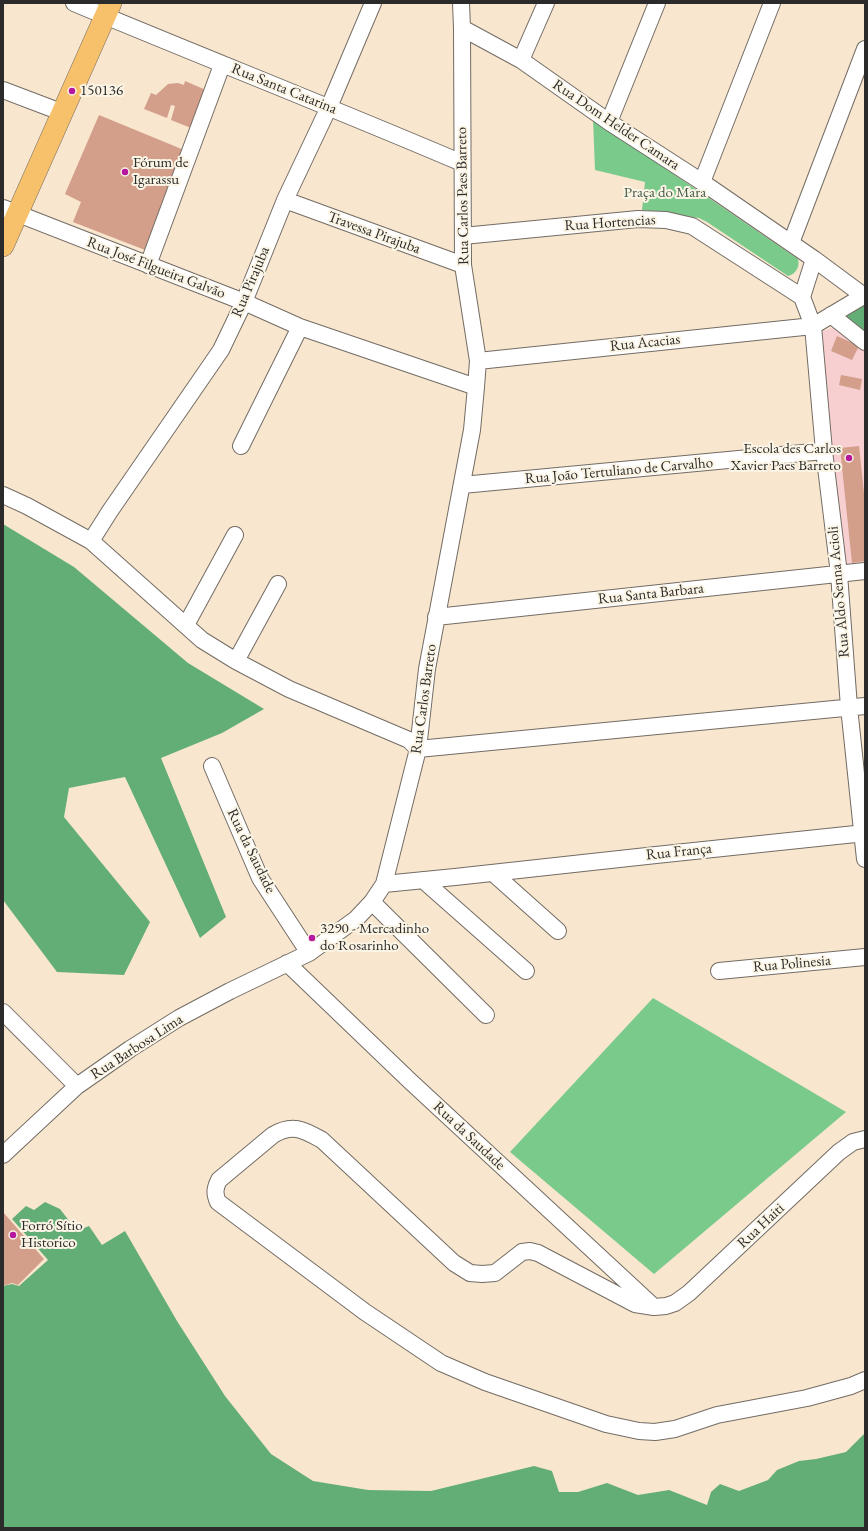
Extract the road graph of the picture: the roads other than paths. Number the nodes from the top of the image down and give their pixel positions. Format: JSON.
{"nodes":[{"id":1,"x":74,"y":3,"type":"edge"},
{"id":2,"x":373,"y":3,"type":"edge"},
{"id":3,"x":460,"y":3,"type":"edge"},
{"id":4,"x":546,"y":3,"type":"edge"},
{"id":5,"x":657,"y":3,"type":"edge"},
{"id":6,"x":772,"y":3,"type":"edge"},
{"id":7,"x":108,"y":10,"type":"edge"},
{"id":8,"x":462,"y":28,"type":"junction"},
{"id":9,"x":865,"y":49,"type":"edge"},
{"id":10,"x":521,"y":60,"type":"junction"},
{"id":11,"x":222,"y":65,"type":"junction"},
{"id":12,"x":3,"y":90,"type":"edge"},
{"id":13,"x":329,"y":106,"type":"junction"},
{"id":14,"x":62,"y":112,"type":"junction"},
{"id":15,"x":609,"y":122,"type":"junction"},
{"id":16,"x":462,"y":163,"type":"junction"},
{"id":17,"x":702,"y":182,"type":"junction"},
{"id":18,"x":285,"y":200,"type":"junction"},
{"id":19,"x":10,"y":211,"type":"edge"},
{"id":20,"x":463,"y":236,"type":"junction"},
{"id":21,"x":791,"y":243,"type":"junction"},
{"id":22,"x":3,"y":246,"type":"edge"},
{"id":23,"x":814,"y":259,"type":"junction"},
{"id":24,"x":148,"y":265,"type":"junction"},
{"id":25,"x":463,"y":265,"type":"junction"},
{"id":26,"x":865,"y":296,"type":"edge"},
{"id":27,"x":802,"y":297,"type":"junction"},
{"id":28,"x":244,"y":302,"type":"junction"},
{"id":29,"x":831,"y":315,"type":"junction"},
{"id":30,"x":300,"y":326,"type":"junction"},
{"id":31,"x":813,"y":326,"type":"junction"},
{"id":32,"x":865,"y":342,"type":"edge"},
{"id":33,"x":478,"y":360,"type":"junction"},
{"id":34,"x":476,"y":387,"type":"junction"},
{"id":35,"x":241,"y":446,"type":"dead end"},
{"id":36,"x":824,"y":452,"type":"junction"},
{"id":37,"x":462,"y":485,"type":"junction"},
{"id":38,"x":3,"y":495,"type":"edge"},
{"id":39,"x":235,"y":535,"type":"dead end"},
{"id":40,"x":91,"y":541,"type":"junction"},
{"id":41,"x":865,"y":572,"type":"edge"},
{"id":42,"x":839,"y":574,"type":"junction"},
{"id":43,"x":278,"y":584,"type":"dead end"},
{"id":44,"x":436,"y":617,"type":"junction"},
{"id":45,"x":186,"y":625,"type":"junction"},
{"id":46,"x":236,"y":660,"type":"junction"},
{"id":47,"x":865,"y":706,"type":"edge"},
{"id":48,"x":849,"y":707,"type":"junction"},
{"id":49,"x":418,"y":749,"type":"junction"},
{"id":50,"x":212,"y":766,"type":"dead end"},
{"id":51,"x":864,"y":833,"type":"edge"},
{"id":52,"x":865,"y":859,"type":"edge"},
{"id":53,"x":493,"y":873,"type":"junction"},
{"id":54,"x":423,"y":880,"type":"junction"},
{"id":55,"x":384,"y":884,"type":"junction"},
{"id":56,"x":372,"y":902,"type":"junction"},
{"id":57,"x":558,"y":931,"type":"dead end"},
{"id":58,"x":309,"y":953,"type":"junction"},
{"id":59,"x":865,"y":957,"type":"edge"},
{"id":60,"x":287,"y":963,"type":"junction"},
{"id":61,"x":526,"y":971,"type":"dead end"},
{"id":62,"x":719,"y":971,"type":"dead end"},
{"id":63,"x":3,"y":1012,"type":"edge"},
{"id":64,"x":486,"y":1015,"type":"dead end"},
{"id":65,"x":77,"y":1086,"type":"junction"},
{"id":66,"x":865,"y":1139,"type":"edge"},
{"id":67,"x":3,"y":1154,"type":"edge"},
{"id":68,"x":654,"y":1307,"type":"junction"},
{"id":69,"x":865,"y":1380,"type":"edge"}],
"edges":[{"from":1,"to":7,"type":"street","name":"Rua Santa Catarina"},
{"from":2,"to":13,"type":"street","name":"Rua Pirajuba"},
{"from":3,"to":8,"type":"street","name":"Rua Carlos Paes Barreto"},
{"from":4,"to":10,"type":"street"},
{"from":5,"to":15,"type":"street"},
{"from":6,"to":17,"type":"street"},
{"from":7,"to":11,"type":"street","name":"Rua Santa Catarina"},
{"from":7,"to":14,"type":"main road"},
{"from":8,"to":10,"type":"street","name":"Rua Dom Helder Camara"},
{"from":8,"to":16,"type":"street","name":"Rua Carlos Paes Barreto"},
{"from":9,"to":21,"type":"street"},
{"from":10,"to":15,"type":"street","name":"Rua Dom Helder Camara"},
{"from":11,"to":13,"type":"street","name":"Rua Santa Catarina"},
{"from":11,"to":24,"type":"street"},
{"from":12,"to":14,"type":"street"},
{"from":13,"to":16,"type":"street","name":"Rua Santa Catarina"},
{"from":13,"to":18,"type":"street","name":"Rua Pirajuba"},
{"from":14,"to":19,"type":"main road"},
{"from":15,"to":17,"type":"street","name":"Rua Dom Helder Camara"},
{"from":16,"to":20,"type":"street","name":"Rua Carlos Paes Barreto"},
{"from":17,"to":21,"type":"street","name":"Rua Dom Helder Camara"},
{"from":18,"to":25,"type":"street","name":"Travessa Pirajuba"},
{"from":18,"to":28,"type":"street","name":"Rua Pirajuba"},
{"from":19,"to":22,"type":"main road"},
{"from":19,"to":24,"type":"street","name":"Rua José Filgueira Galvão"},
{"from":20,"to":25,"type":"street","name":"Rua Carlos Paes Barreto"},
{"from":20,"to":27,"type":"street","name":"Rua Hortencias"},
{"from":21,"to":23,"type":"street","name":"Rua Dom Helder Camara"},
{"from":23,"to":26,"type":"street","name":"Rua Dom Helder Camara"},
{"from":23,"to":27,"type":"street"},
{"from":24,"to":28,"type":"street","name":"Rua José Filgueira Galvão"},
{"from":25,"to":33,"type":"street","name":"Rua Carlos Paes Barreto"},
{"from":26,"to":29,"type":"street"},
{"from":27,"to":31,"type":"street"},
{"from":28,"to":30,"type":"street","name":"Rua José Filgueira Galvão"},
{"from":28,"to":40,"type":"street","name":"Rua Pirajuba"},
{"from":29,"to":31,"type":"street"},
{"from":29,"to":32,"type":"street"},
{"from":30,"to":34,"type":"street","name":"Rua José Filgueira Galvão"},
{"from":30,"to":35,"type":"street"},
{"from":31,"to":33,"type":"street","name":"Rua Acacias"},
{"from":31,"to":36,"type":"street","name":"Rua Aldo Senna Acioli"},
{"from":33,"to":34,"type":"street","name":"Rua Carlos Paes Barreto"},
{"from":34,"to":37,"type":"street","name":"Rua Carlos Barreto"},
{"from":36,"to":37,"type":"street","name":"Rua João Tertuliano de Carvalho"},
{"from":36,"to":42,"type":"street","name":"Rua Aldo Senna Acioli"},
{"from":37,"to":44,"type":"street","name":"Rua Carlos Barreto"},
{"from":38,"to":40,"type":"street"},
{"from":39,"to":45,"type":"street"},
{"from":40,"to":45,"type":"street"},
{"from":41,"to":42,"type":"street","name":"Rua Santa Barbara"},
{"from":42,"to":44,"type":"street","name":"Rua Santa Barbara"},
{"from":42,"to":48,"type":"street","name":"Rua Aldo Senna Acioli"},
{"from":43,"to":46,"type":"street"},
{"from":44,"to":49,"type":"street","name":"Rua Carlos Barreto"},
{"from":45,"to":46,"type":"street"},
{"from":46,"to":49,"type":"street"},
{"from":47,"to":48,"type":"street"},
{"from":48,"to":49,"type":"street"},
{"from":48,"to":51,"type":"street","name":"Rua Aldo Senna Acioli"},
{"from":49,"to":55,"type":"street","name":"Rua Carlos Barreto"},
{"from":50,"to":58,"type":"street","name":"Rua da Saudade"},
{"from":51,"to":52,"type":"street","name":"Rua Aldo Senna Acioli"},
{"from":51,"to":53,"type":"street","name":"Rua França"},
{"from":53,"to":54,"type":"street","name":"Rua França"},
{"from":53,"to":57,"type":"street"},
{"from":54,"to":55,"type":"street","name":"Rua França"},
{"from":54,"to":61,"type":"street"},
{"from":55,"to":56,"type":"street","name":"Rua Carlos Barreto"},
{"from":56,"to":58,"type":"street","name":"Rua Carlos Barreto"},
{"from":56,"to":64,"type":"street"},
{"from":58,"to":60,"type":"street","name":"Rua Carlos Barreto"},
{"from":59,"to":62,"type":"street","name":"Rua Polinesia"},
{"from":60,"to":65,"type":"street","name":"Rua Barbosa Lima"},
{"from":60,"to":68,"type":"street","name":"Rua da Saudade"},
{"from":63,"to":65,"type":"street"},
{"from":65,"to":67,"type":"street","name":"Rua Barbosa Lima"},
{"from":66,"to":68,"type":"street","name":"Rua Haiti"},
{"from":68,"to":69,"type":"street","name":"Rua Haiti"}]}
